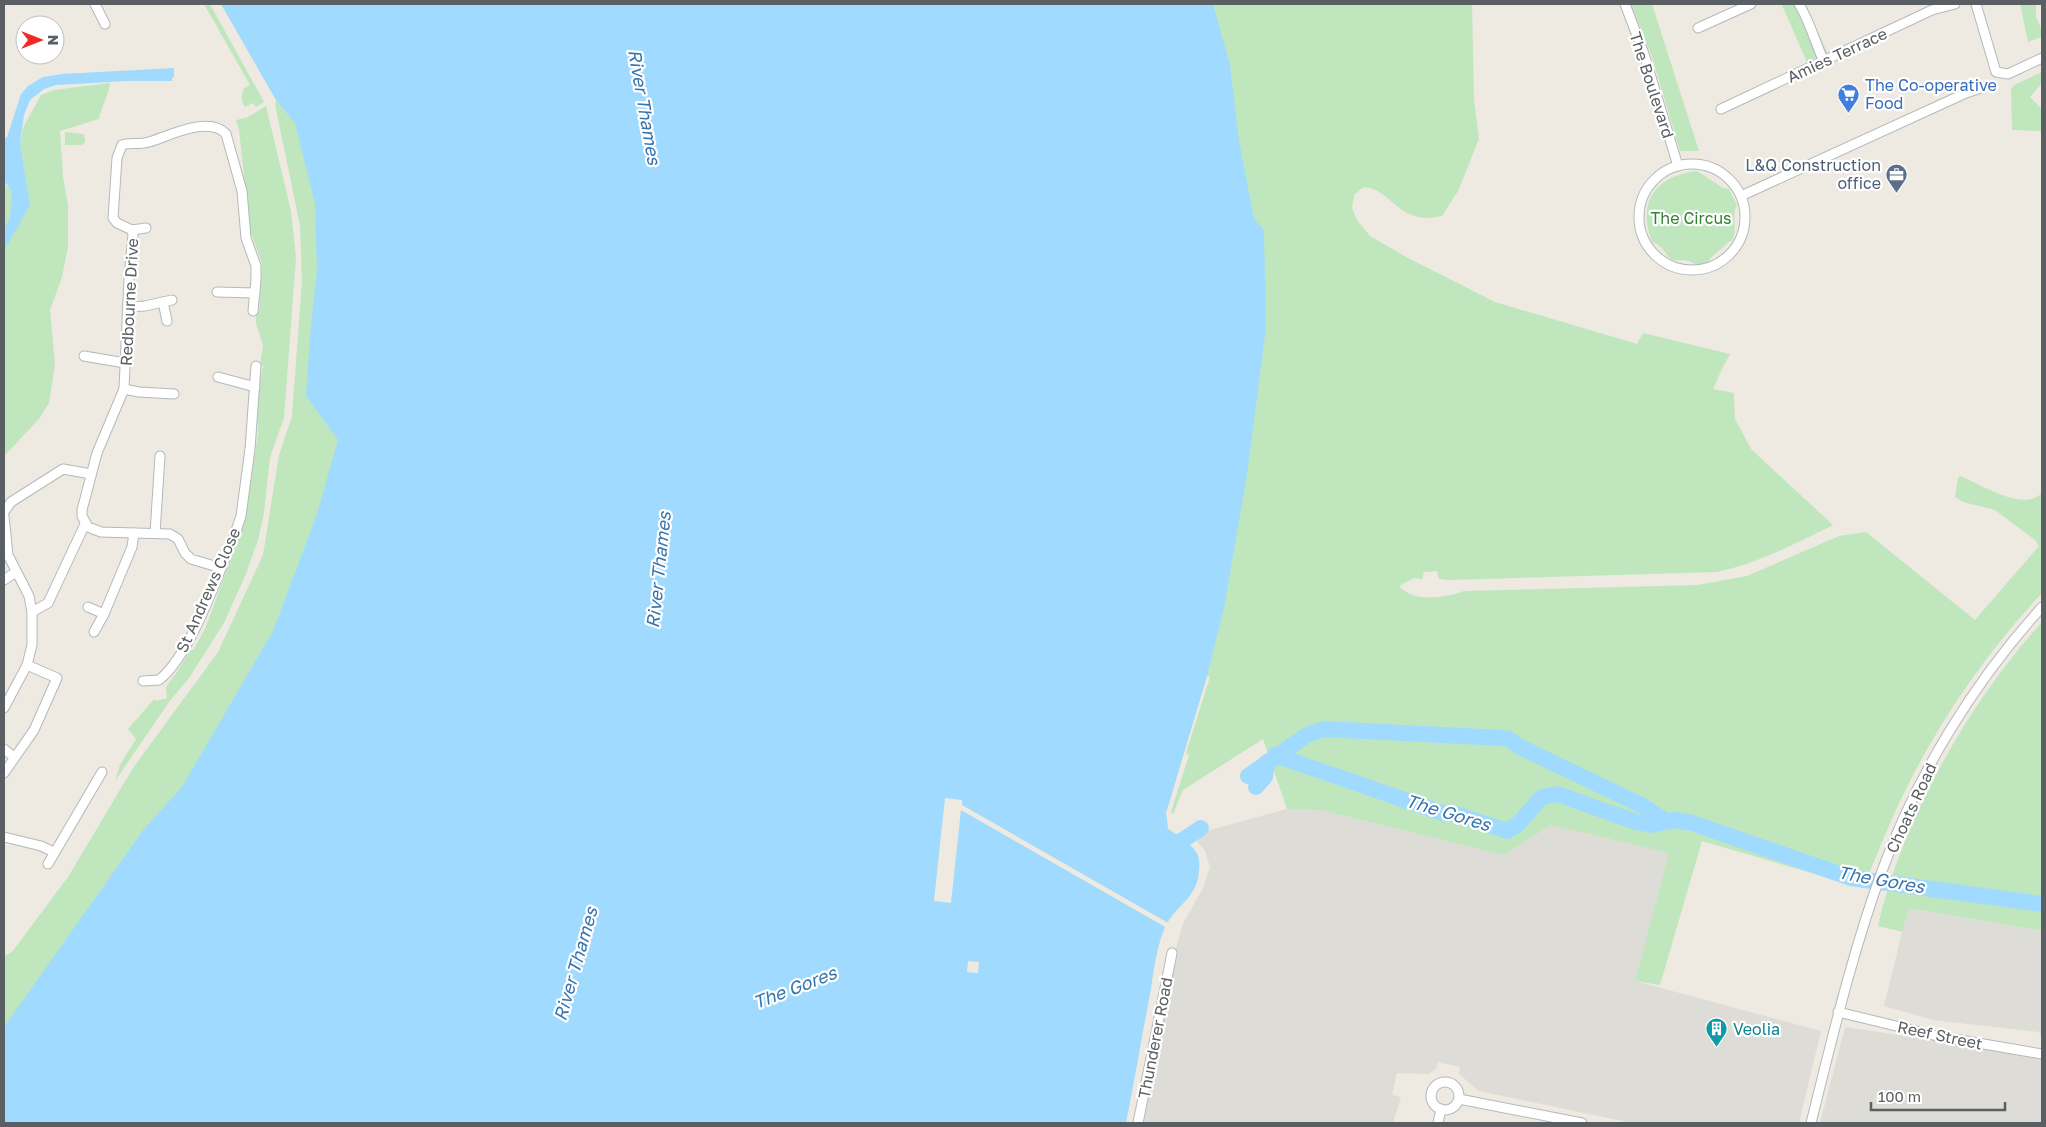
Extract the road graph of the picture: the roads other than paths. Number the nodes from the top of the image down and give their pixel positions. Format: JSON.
{"nodes":[{"id":1,"x":96,"y":4,"type":"edge"},
{"id":2,"x":1625,"y":4,"type":"edge"},
{"id":3,"x":1751,"y":4,"type":"edge"},
{"id":4,"x":1799,"y":4,"type":"edge"},
{"id":5,"x":1955,"y":4,"type":"edge"},
{"id":6,"x":1976,"y":4,"type":"edge"},
{"id":7,"x":105,"y":24,"type":"dead end"},
{"id":8,"x":1698,"y":28,"type":"dead end"},
{"id":9,"x":2042,"y":58,"type":"edge"},
{"id":10,"x":1824,"y":62,"type":"junction"},
{"id":11,"x":1981,"y":88,"type":"dead end"},
{"id":12,"x":1721,"y":109,"type":"dead end"},
{"id":13,"x":1678,"y":166,"type":"junction"},
{"id":14,"x":1741,"y":196,"type":"junction"},
{"id":15,"x":146,"y":228,"type":"dead end"},
{"id":16,"x":132,"y":230,"type":"junction"},
{"id":17,"x":217,"y":292,"type":"dead end"},
{"id":18,"x":255,"y":293,"type":"junction"},
{"id":19,"x":128,"y":307,"type":"junction"},
{"id":20,"x":253,"y":311,"type":"dead end"},
{"id":21,"x":166,"y":321,"type":"dead end"},
{"id":22,"x":84,"y":356,"type":"dead end"},
{"id":23,"x":125,"y":363,"type":"junction"},
{"id":24,"x":256,"y":366,"type":"dead end"},
{"id":25,"x":218,"y":377,"type":"dead end"},
{"id":26,"x":255,"y":387,"type":"junction"},
{"id":27,"x":124,"y":389,"type":"junction"},
{"id":28,"x":174,"y":394,"type":"dead end"},
{"id":29,"x":160,"y":456,"type":"dead end"},
{"id":30,"x":91,"y":474,"type":"junction"},
{"id":31,"x":4,"y":512,"type":"edge"},
{"id":32,"x":4,"y":516,"type":"edge"},
{"id":33,"x":85,"y":524,"type":"junction"},
{"id":34,"x":4,"y":532,"type":"edge"},
{"id":35,"x":134,"y":533,"type":"junction"},
{"id":36,"x":155,"y":533,"type":"junction"},
{"id":37,"x":221,"y":568,"type":"junction"},
{"id":38,"x":16,"y":572,"type":"junction"},
{"id":39,"x":4,"y":580,"type":"edge"},
{"id":40,"x":88,"y":607,"type":"dead end"},
{"id":41,"x":2042,"y":607,"type":"edge"},
{"id":42,"x":32,"y":612,"type":"junction"},
{"id":43,"x":104,"y":614,"type":"junction"},
{"id":44,"x":94,"y":632,"type":"dead end"},
{"id":45,"x":27,"y":665,"type":"junction"},
{"id":46,"x":142,"y":681,"type":"dead end"},
{"id":47,"x":4,"y":708,"type":"edge"},
{"id":48,"x":4,"y":749,"type":"edge"},
{"id":49,"x":14,"y":757,"type":"junction"},
{"id":50,"x":102,"y":772,"type":"dead end"},
{"id":51,"x":4,"y":773,"type":"edge"},
{"id":52,"x":4,"y":836,"type":"edge"},
{"id":53,"x":54,"y":852,"type":"junction"},
{"id":54,"x":48,"y":864,"type":"dead end"},
{"id":55,"x":1172,"y":953,"type":"dead end"},
{"id":56,"x":1838,"y":1012,"type":"junction"},
{"id":57,"x":2042,"y":1054,"type":"edge"},
{"id":58,"x":1459,"y":1099,"type":"junction"},
{"id":59,"x":1441,"y":1109,"type":"junction"},
{"id":60,"x":1138,"y":1123,"type":"edge"},
{"id":61,"x":1438,"y":1123,"type":"edge"},
{"id":62,"x":1582,"y":1123,"type":"edge"},
{"id":63,"x":1810,"y":1123,"type":"edge"}],
"edges":[{"from":1,"to":7,"type":"street"},
{"from":2,"to":13,"type":"street","name":"The Boulevard"},
{"from":3,"to":8,"type":"street"},
{"from":4,"to":10,"type":"street"},
{"from":5,"to":10,"type":"street","name":"Amies Terrace"},
{"from":6,"to":9,"type":"street"},
{"from":10,"to":12,"type":"street","name":"Amies Terrace"},
{"from":11,"to":14,"type":"street"},
{"from":13,"to":14,"type":"street"},
{"from":13,"to":14,"type":"street"},
{"from":15,"to":16,"type":"street"},
{"from":16,"to":18,"type":"street","name":"Redbourne Drive"},
{"from":16,"to":19,"type":"street","name":"Redbourne Drive"},
{"from":17,"to":18,"type":"street"},
{"from":18,"to":20,"type":"street","name":"Redbourne Drive"},
{"from":19,"to":21,"type":"street"},
{"from":19,"to":23,"type":"street","name":"Redbourne Drive"},
{"from":22,"to":23,"type":"street"},
{"from":23,"to":27,"type":"street","name":"Redbourne Drive"},
{"from":24,"to":26,"type":"street","name":"St Andrews Close"},
{"from":25,"to":26,"type":"street"},
{"from":26,"to":37,"type":"street","name":"St Andrews Close"},
{"from":27,"to":28,"type":"street"},
{"from":27,"to":30,"type":"street","name":"Redbourne Drive"},
{"from":29,"to":36,"type":"street"},
{"from":30,"to":31,"type":"street"},
{"from":30,"to":33,"type":"street","name":"Redbourne Drive"},
{"from":32,"to":34,"type":"street"},
{"from":33,"to":35,"type":"street"},
{"from":33,"to":42,"type":"street"},
{"from":34,"to":38,"type":"street"},
{"from":35,"to":36,"type":"street"},
{"from":35,"to":43,"type":"street"},
{"from":36,"to":37,"type":"street"},
{"from":37,"to":46,"type":"street","name":"St Andrews Close"},
{"from":38,"to":39,"type":"street"},
{"from":38,"to":42,"type":"street"},
{"from":40,"to":43,"type":"street"},
{"from":41,"to":56,"type":"street","name":"Choats Road"},
{"from":42,"to":45,"type":"street"},
{"from":43,"to":44,"type":"street"},
{"from":45,"to":47,"type":"street"},
{"from":45,"to":49,"type":"street"},
{"from":48,"to":49,"type":"street"},
{"from":49,"to":51,"type":"street"},
{"from":50,"to":53,"type":"street"},
{"from":52,"to":53,"type":"street"},
{"from":53,"to":54,"type":"street"},
{"from":55,"to":60,"type":"street","name":"Thunderer Road"},
{"from":56,"to":57,"type":"street","name":"Reef Street"},
{"from":56,"to":63,"type":"street","name":"Choats Road"},
{"from":58,"to":59,"type":"street"},
{"from":58,"to":59,"type":"street"},
{"from":58,"to":62,"type":"street"},
{"from":59,"to":61,"type":"street"}]}
